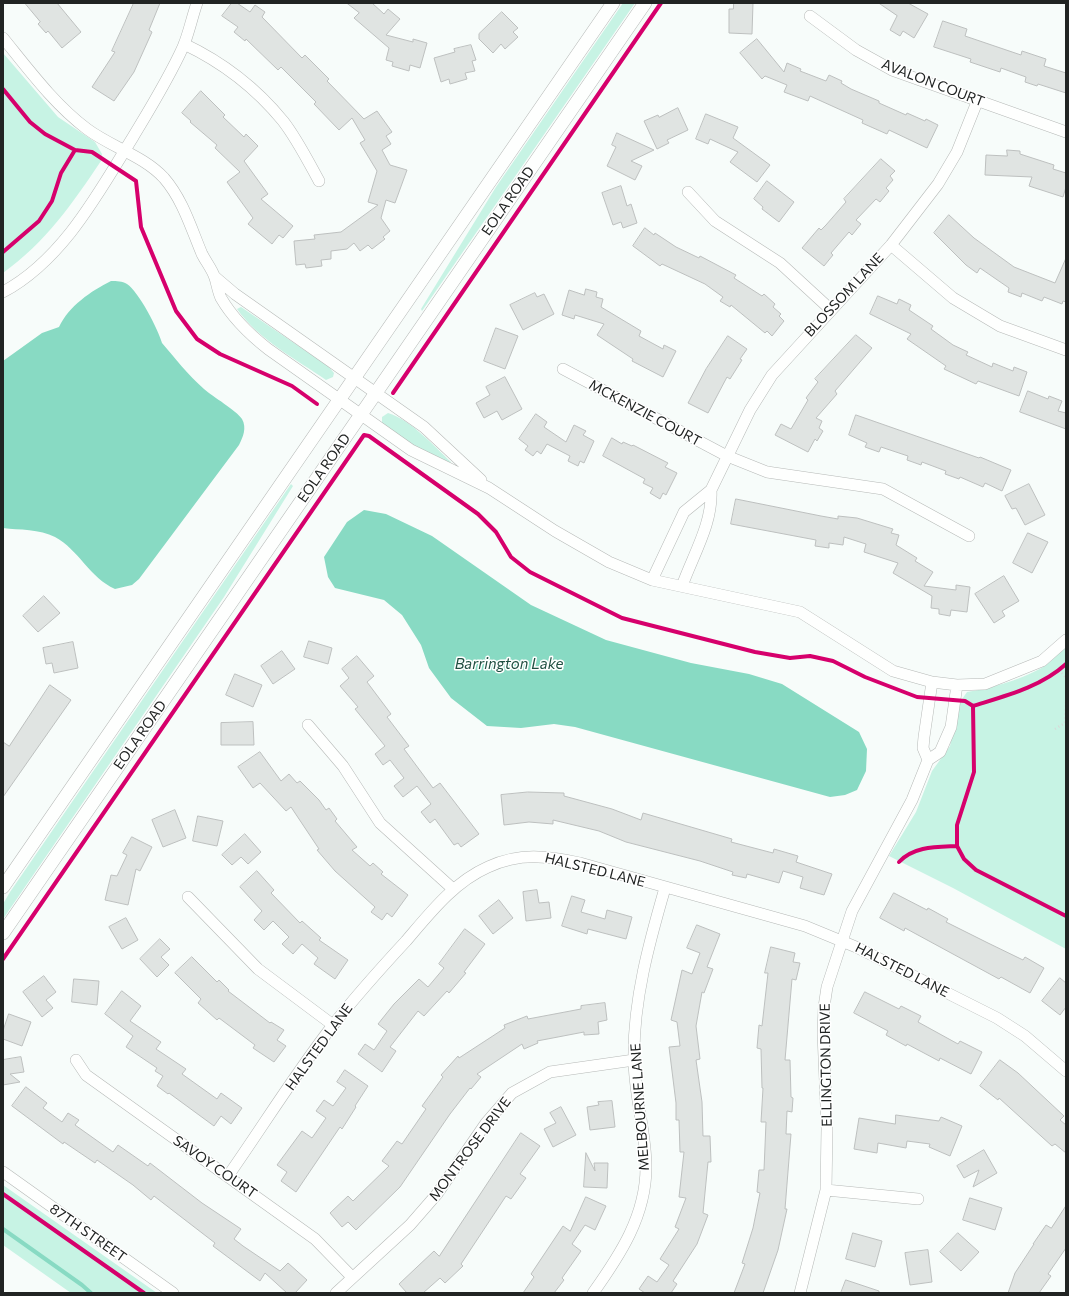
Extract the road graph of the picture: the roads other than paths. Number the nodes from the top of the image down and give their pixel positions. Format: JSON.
{"nodes":[{"id":1,"x":197,"y":3,"type":"edge"},
{"id":2,"x":613,"y":3,"type":"edge"},
{"id":3,"x":645,"y":3,"type":"edge"},
{"id":4,"x":810,"y":16,"type":"dead end"},
{"id":5,"x":3,"y":38,"type":"edge"},
{"id":6,"x":184,"y":44,"type":"junction"},
{"id":7,"x":977,"y":102,"type":"junction"},
{"id":8,"x":1066,"y":132,"type":"edge"},
{"id":9,"x":124,"y":151,"type":"junction"},
{"id":10,"x":318,"y":181,"type":"dead end"},
{"id":11,"x":688,"y":192,"type":"dead end"},
{"id":12,"x":891,"y":244,"type":"junction"},
{"id":13,"x":215,"y":277,"type":"junction"},
{"id":14,"x":3,"y":292,"type":"edge"},
{"id":15,"x":830,"y":309,"type":"junction"},
{"id":16,"x":1066,"y":350,"type":"edge"},
{"id":17,"x":563,"y":369,"type":"dead end"},
{"id":18,"x":355,"y":377,"type":"junction"},
{"id":19,"x":376,"y":392,"type":"junction"},
{"id":20,"x":340,"y":398,"type":"junction"},
{"id":21,"x":360,"y":415,"type":"junction"},
{"id":22,"x":727,"y":456,"type":"junction"},
{"id":23,"x":489,"y":488,"type":"junction"},
{"id":24,"x":711,"y":490,"type":"junction"},
{"id":25,"x":969,"y":536,"type":"dead end"},
{"id":26,"x":652,"y":580,"type":"junction"},
{"id":27,"x":682,"y":586,"type":"junction"},
{"id":28,"x":1066,"y":640,"type":"edge"},
{"id":29,"x":932,"y":682,"type":"junction"},
{"id":30,"x":957,"y":685,"type":"junction"},
{"id":31,"x":308,"y":725,"type":"dead end"},
{"id":32,"x":928,"y":760,"type":"junction"},
{"id":33,"x":3,"y":887,"type":"edge"},
{"id":34,"x":665,"y":888,"type":"junction"},
{"id":35,"x":453,"y":889,"type":"junction"},
{"id":36,"x":188,"y":897,"type":"dead end"},
{"id":37,"x":3,"y":933,"type":"edge"},
{"id":38,"x":841,"y":940,"type":"junction"},
{"id":39,"x":333,"y":1025,"type":"junction"},
{"id":40,"x":76,"y":1060,"type":"dead end"},
{"id":41,"x":634,"y":1060,"type":"junction"},
{"id":42,"x":1066,"y":1071,"type":"edge"},
{"id":43,"x":3,"y":1172,"type":"edge"},
{"id":44,"x":228,"y":1176,"type":"junction"},
{"id":45,"x":826,"y":1190,"type":"junction"},
{"id":46,"x":918,"y":1199,"type":"dead end"},
{"id":47,"x":352,"y":1277,"type":"junction"},
{"id":48,"x":173,"y":1293,"type":"edge"},
{"id":49,"x":336,"y":1293,"type":"edge"},
{"id":50,"x":593,"y":1293,"type":"edge"},
{"id":51,"x":800,"y":1293,"type":"edge"}],
"edges":[{"from":1,"to":6,"type":"street"},
{"from":2,"to":18,"type":"street","name":"EOLA ROAD"},
{"from":3,"to":19,"type":"street","name":"EOLA ROAD"},
{"from":4,"to":7,"type":"street","name":"AVALON COURT"},
{"from":5,"to":9,"type":"street"},
{"from":6,"to":9,"type":"street"},
{"from":6,"to":10,"type":"street"},
{"from":7,"to":8,"type":"street","name":"AVALON COURT"},
{"from":7,"to":12,"type":"street","name":"BLOSSOM LANE"},
{"from":9,"to":13,"type":"street"},
{"from":9,"to":14,"type":"street"},
{"from":11,"to":15,"type":"street"},
{"from":12,"to":15,"type":"street","name":"BLOSSOM LANE"},
{"from":12,"to":16,"type":"street"},
{"from":13,"to":18,"type":"street"},
{"from":13,"to":20,"type":"street"},
{"from":15,"to":22,"type":"street","name":"BLOSSOM LANE"},
{"from":17,"to":22,"type":"street","name":"MCKENZIE COURT"},
{"from":18,"to":19,"type":"street"},
{"from":18,"to":20,"type":"street","name":"EOLA ROAD"},
{"from":19,"to":21,"type":"street","name":"EOLA ROAD"},
{"from":19,"to":23,"type":"street"},
{"from":20,"to":21,"type":"street"},
{"from":20,"to":33,"type":"street","name":"EOLA ROAD"},
{"from":21,"to":23,"type":"street"},
{"from":21,"to":37,"type":"street","name":"EOLA ROAD"},
{"from":22,"to":24,"type":"street","name":"BLOSSOM LANE"},
{"from":22,"to":25,"type":"street","name":"MCKENZIE COURT"},
{"from":23,"to":26,"type":"street"},
{"from":24,"to":26,"type":"street","name":"BLOSSOM LANE"},
{"from":24,"to":27,"type":"street","name":"BLOSSOM LANE"},
{"from":26,"to":27,"type":"street"},
{"from":27,"to":29,"type":"street"},
{"from":28,"to":30,"type":"street"},
{"from":29,"to":30,"type":"street"},
{"from":29,"to":32,"type":"street"},
{"from":30,"to":32,"type":"street","name":"ELLINGTON DRIVE"},
{"from":31,"to":35,"type":"street"},
{"from":32,"to":38,"type":"street","name":"ELLINGTON DRIVE"},
{"from":34,"to":35,"type":"street","name":"HALSTED LANE"},
{"from":34,"to":38,"type":"street","name":"HALSTED LANE"},
{"from":34,"to":41,"type":"street","name":"MELBOURNE LANE"},
{"from":35,"to":39,"type":"street","name":"HALSTED LANE"},
{"from":36,"to":39,"type":"street"},
{"from":38,"to":42,"type":"street","name":"HALSTED LANE"},
{"from":38,"to":45,"type":"street","name":"ELLINGTON DRIVE"},
{"from":39,"to":44,"type":"street","name":"HALSTED LANE"},
{"from":40,"to":44,"type":"street","name":"SAVOY COURT"},
{"from":41,"to":47,"type":"street","name":"MONTROSE DRIVE"},
{"from":41,"to":50,"type":"street","name":"MELBOURNE LANE"},
{"from":43,"to":48,"type":"street","name":"87TH STREET"},
{"from":44,"to":47,"type":"street","name":"SAVOY COURT"},
{"from":45,"to":46,"type":"street"},
{"from":45,"to":51,"type":"street","name":"ELLINGTON DRIVE"},
{"from":47,"to":49,"type":"street","name":"MONTROSE DRIVE"}]}
